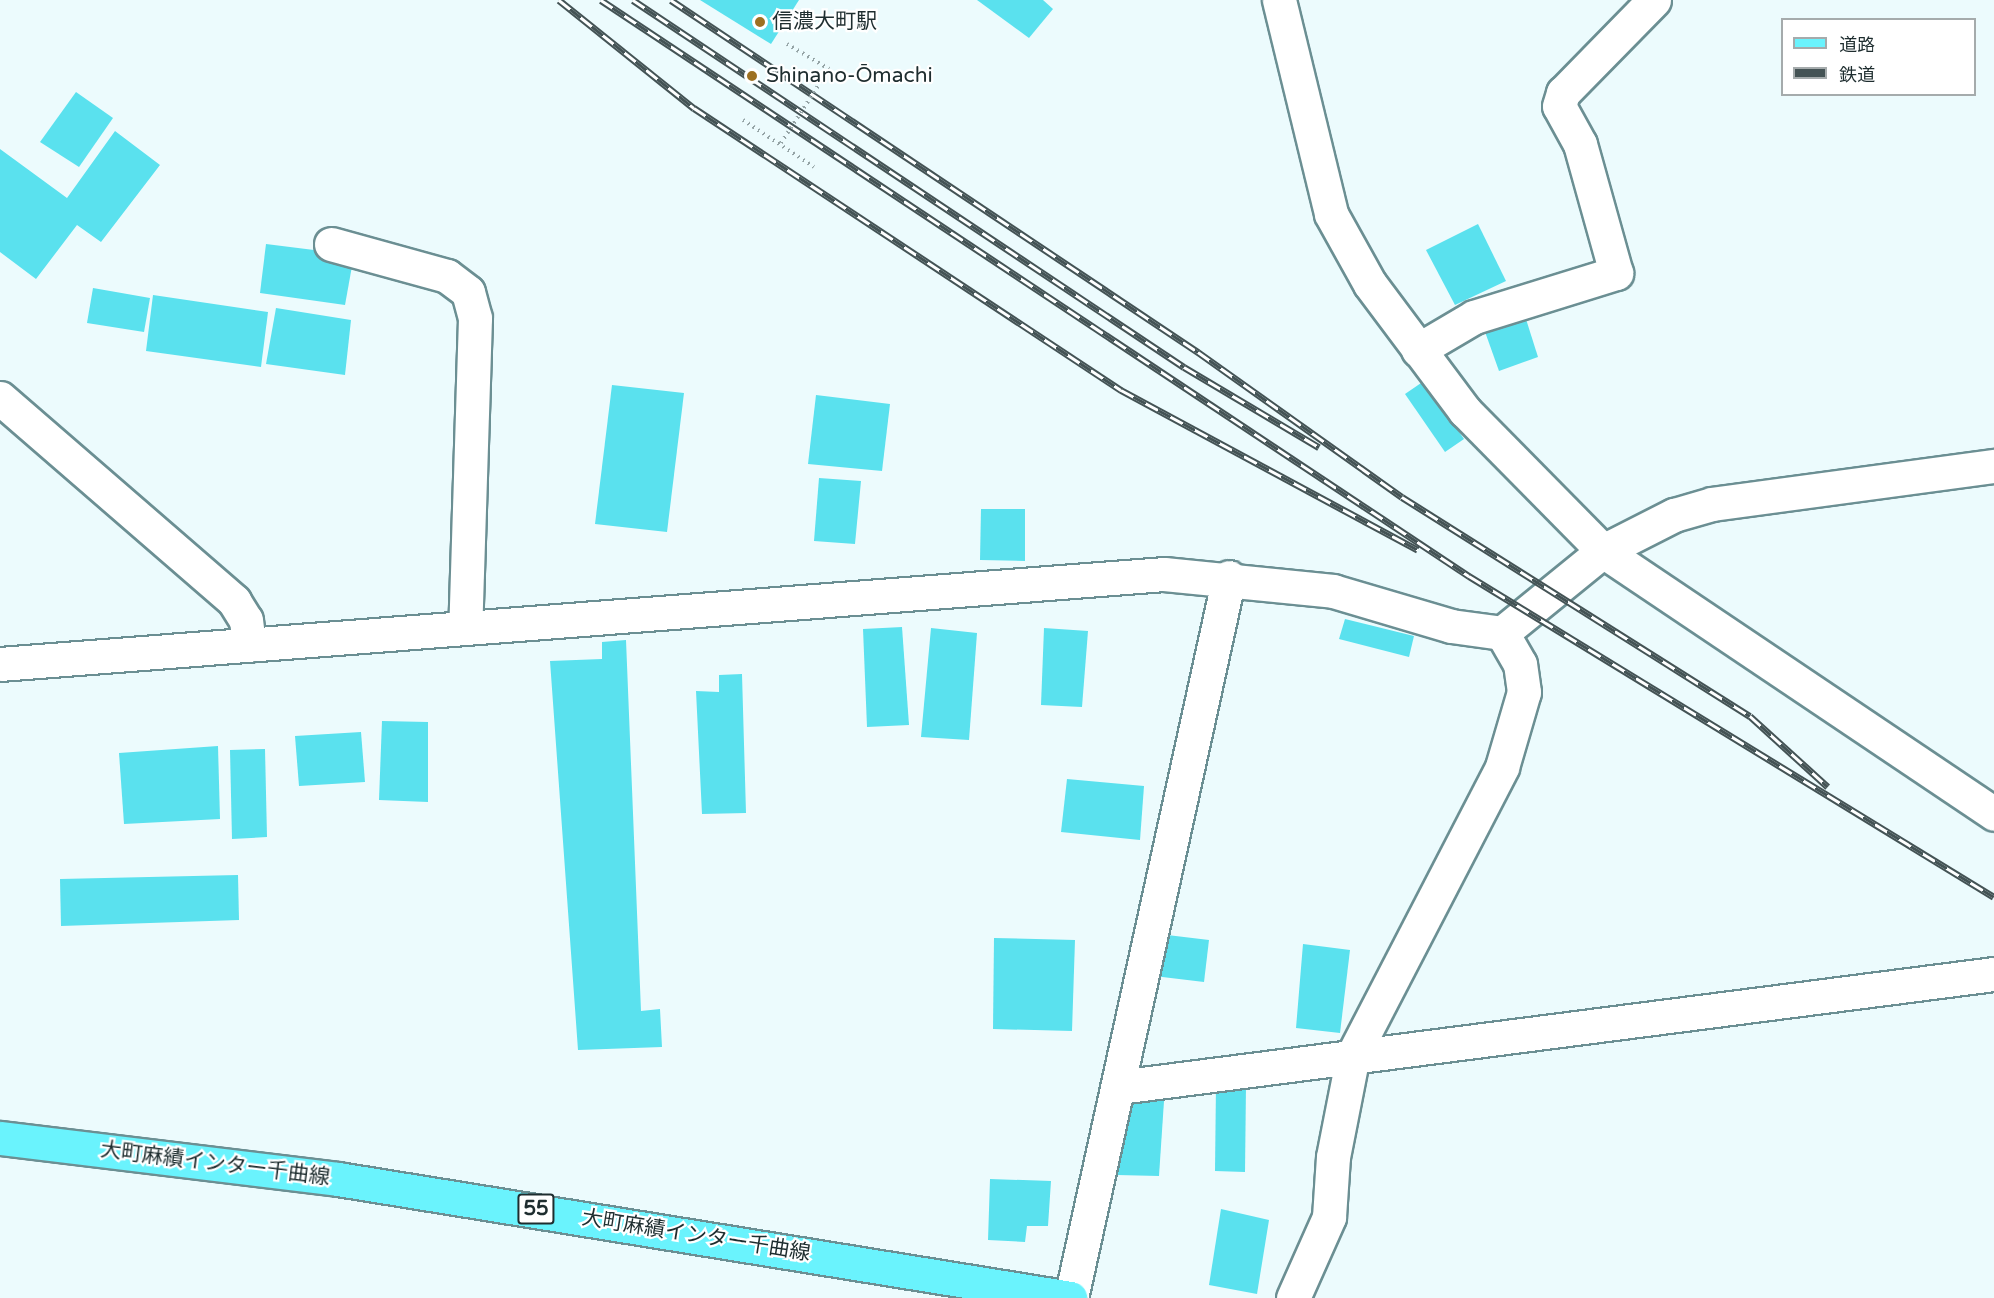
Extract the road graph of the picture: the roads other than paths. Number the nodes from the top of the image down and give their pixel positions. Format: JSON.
{"nodes":[{"id":1,"x":1279,"y":0,"type":"edge"},
{"id":2,"x":1654,"y":0,"type":"edge"},
{"id":3,"x":331,"y":244,"type":"dead end"},
{"id":4,"x":1418,"y":350,"type":"junction"},
{"id":5,"x":0,"y":398,"type":"edge"},
{"id":6,"x":1994,"y":466,"type":"edge"},
{"id":7,"x":1603,"y":551,"type":"junction"},
{"id":8,"x":1229,"y":577,"type":"junction"},
{"id":9,"x":465,"y":628,"type":"junction"},
{"id":10,"x":1502,"y":633,"type":"junction"},
{"id":11,"x":249,"y":645,"type":"junction"},
{"id":12,"x":0,"y":664,"type":"edge"},
{"id":13,"x":1994,"y":814,"type":"edge"},
{"id":14,"x":1994,"y":974,"type":"edge"},
{"id":15,"x":1353,"y":1055,"type":"junction"},
{"id":16,"x":1119,"y":1087,"type":"junction"},
{"id":17,"x":0,"y":1138,"type":"edge"},
{"id":18,"x":1070,"y":1298,"type":"edge"},
{"id":19,"x":1293,"y":1298,"type":"edge"}],
"edges":[{"from":1,"to":4,"type":"street"},
{"from":2,"to":4,"type":"street"},
{"from":3,"to":9,"type":"street"},
{"from":4,"to":7,"type":"street"},
{"from":5,"to":11,"type":"street"},
{"from":6,"to":7,"type":"street"},
{"from":7,"to":10,"type":"street"},
{"from":7,"to":13,"type":"street"},
{"from":8,"to":9,"type":"street"},
{"from":8,"to":10,"type":"street"},
{"from":8,"to":16,"type":"street"},
{"from":9,"to":11,"type":"street"},
{"from":10,"to":15,"type":"street"},
{"from":11,"to":12,"type":"street"},
{"from":14,"to":15,"type":"street"},
{"from":15,"to":16,"type":"street"},
{"from":15,"to":19,"type":"street"},
{"from":16,"to":18,"type":"street"},
{"from":17,"to":18,"type":"main road","name":"大町麻績インター千曲線","number":"55"}]}
